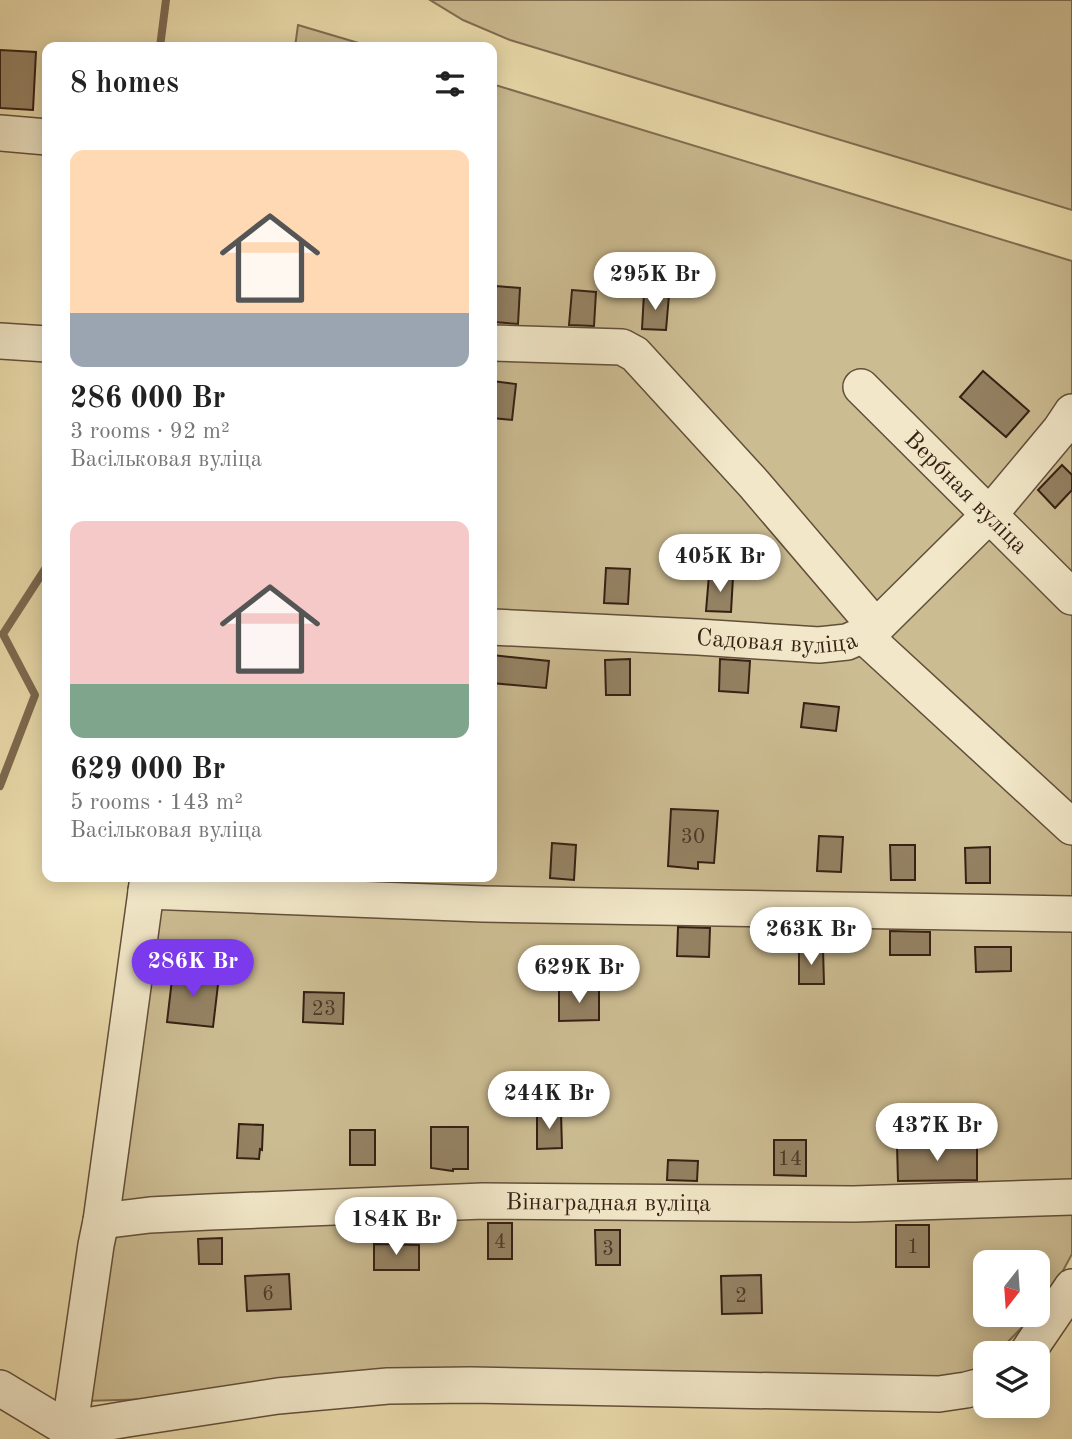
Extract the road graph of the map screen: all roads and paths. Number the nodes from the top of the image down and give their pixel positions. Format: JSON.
{"nodes":[{"id":1,"x":0,"y":133,"type":"edge"},
{"id":2,"x":42,"y":137,"type":"edge"},
{"id":3,"x":0,"y":341,"type":"edge"},
{"id":4,"x":497,"y":343,"type":"edge"},
{"id":5,"x":42,"y":344,"type":"edge"},
{"id":6,"x":862,"y":387,"type":"dead end"},
{"id":7,"x":1072,"y":412,"type":"edge"},
{"id":8,"x":989,"y":514,"type":"junction"},
{"id":9,"x":1072,"y":597,"type":"edge"},
{"id":10,"x":497,"y":627,"type":"edge"},
{"id":11,"x":870,"y":631,"type":"junction"},
{"id":12,"x":1072,"y":827,"type":"edge"},
{"id":13,"x":147,"y":884,"type":"edge"},
{"id":14,"x":1072,"y":914,"type":"edge"},
{"id":15,"x":1072,"y":1197,"type":"edge"},
{"id":16,"x":101,"y":1220,"type":"junction"},
{"id":17,"x":1072,"y":1287,"type":"edge"},
{"id":18,"x":1035,"y":1341,"type":"edge"},
{"id":19,"x":0,"y":1388,"type":"edge"},
{"id":20,"x":973,"y":1388,"type":"edge"},
{"id":21,"x":68,"y":1434,"type":"edge"}],
"edges":[{"from":1,"to":2,"type":"street"},
{"from":3,"to":5,"type":"street"},
{"from":4,"to":11,"type":"street"},
{"from":6,"to":8,"type":"street","name":"Вербная вуліца"},
{"from":7,"to":8,"type":"street"},
{"from":8,"to":9,"type":"street","name":"Вербная вуліца"},
{"from":8,"to":11,"type":"street"},
{"from":10,"to":11,"type":"street","name":"Садовая вуліца"},
{"from":11,"to":12,"type":"street","name":"Садовая вуліца"},
{"from":13,"to":14,"type":"street"},
{"from":13,"to":16,"type":"street"},
{"from":15,"to":16,"type":"street","name":"Вінаградная вуліца"},
{"from":16,"to":21,"type":"street"},
{"from":17,"to":18,"type":"street"},
{"from":19,"to":21,"type":"street"},
{"from":20,"to":21,"type":"street"}]}
